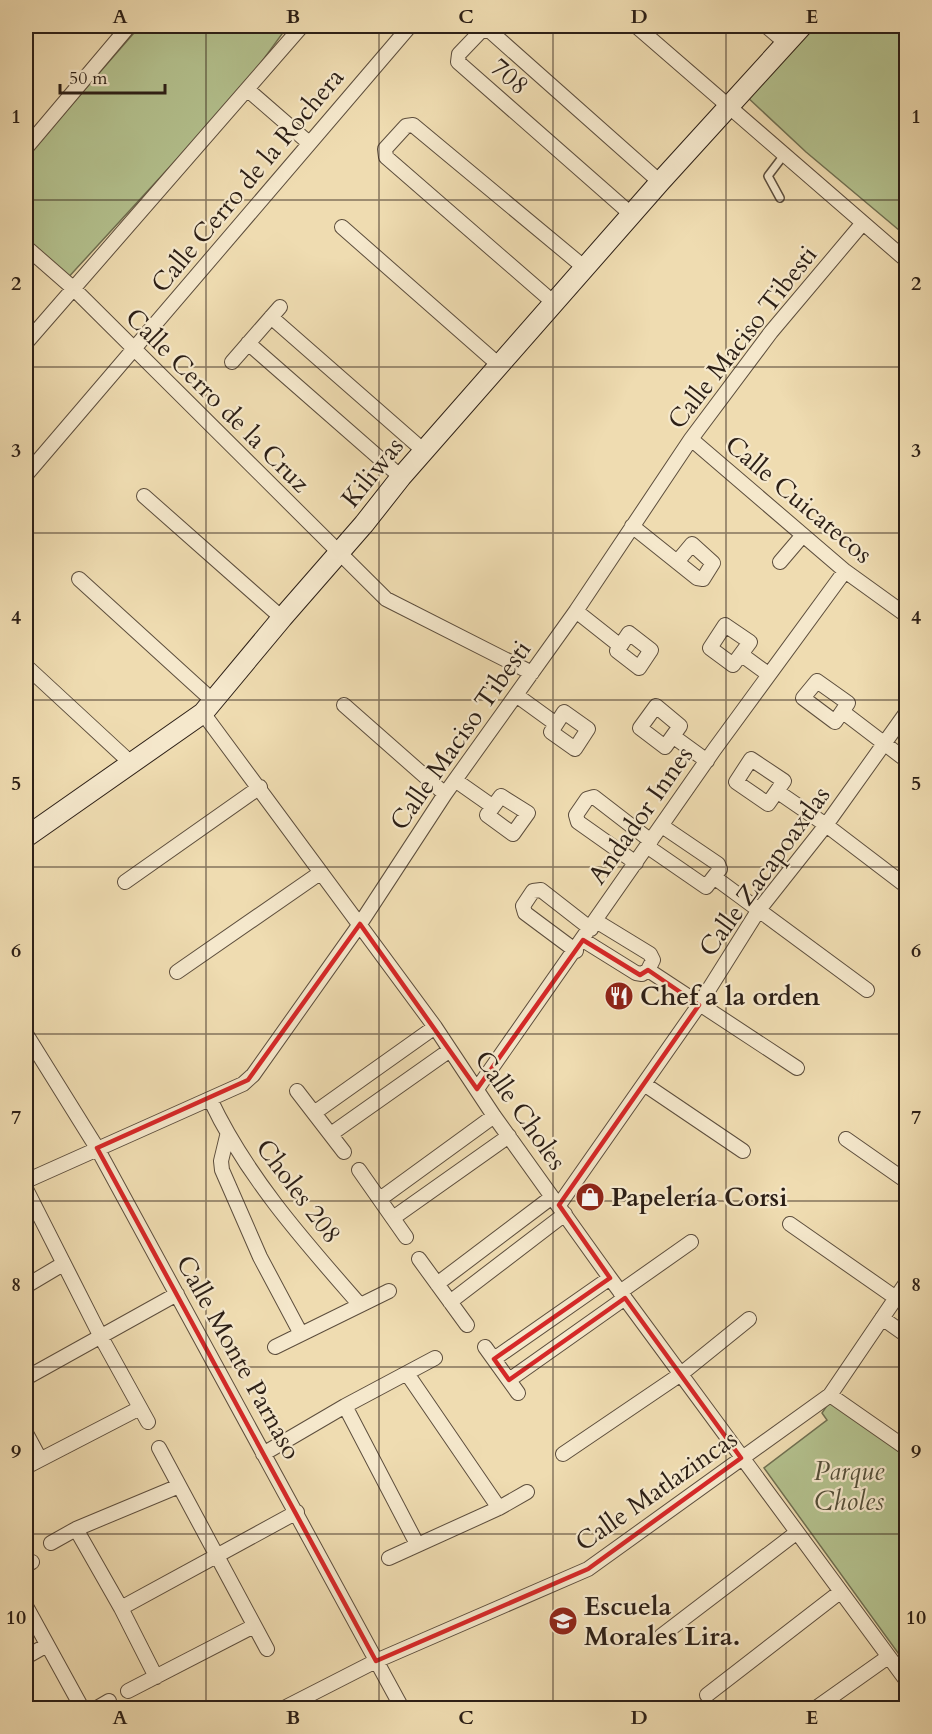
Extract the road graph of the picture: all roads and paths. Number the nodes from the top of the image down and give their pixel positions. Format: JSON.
{"nodes":[{"id":1,"x":129,"y":26,"type":"edge"},
{"id":2,"x":302,"y":26,"type":"edge"},
{"id":3,"x":410,"y":26,"type":"edge"},
{"id":4,"x":636,"y":26,"type":"edge"},
{"id":5,"x":766,"y":26,"type":"edge"},
{"id":6,"x":802,"y":26,"type":"edge"},
{"id":7,"x":786,"y":43,"type":"junction"},
{"id":8,"x":248,"y":90,"type":"junction"},
{"id":9,"x":729,"y":107,"type":"junction"},
{"id":10,"x":309,"y":142,"type":"junction"},
{"id":11,"x":26,"y":148,"type":"edge"},
{"id":12,"x":784,"y":155,"type":"junction"},
{"id":13,"x":660,"y":182,"type":"junction"},
{"id":14,"x":780,"y":198,"type":"dead end"},
{"id":15,"x":632,"y":215,"type":"junction"},
{"id":16,"x":862,"y":224,"type":"junction"},
{"id":17,"x":342,"y":228,"type":"dead end"},
{"id":18,"x":26,"y":247,"type":"edge"},
{"id":19,"x":906,"y":260,"type":"edge"},
{"id":20,"x":585,"y":268,"type":"junction"},
{"id":21,"x":74,"y":289,"type":"junction"},
{"id":22,"x":554,"y":303,"type":"junction"},
{"id":23,"x":26,"y":343,"type":"edge"},
{"id":24,"x":248,"y":343,"type":"junction"},
{"id":25,"x":133,"y":350,"type":"junction"},
{"id":26,"x":231,"y":362,"type":"dead end"},
{"id":27,"x":500,"y":365,"type":"junction"},
{"id":28,"x":691,"y":439,"type":"junction"},
{"id":29,"x":424,"y":451,"type":"junction"},
{"id":30,"x":26,"y":475,"type":"edge"},
{"id":31,"x":400,"y":477,"type":"junction"},
{"id":32,"x":144,"y":496,"type":"dead end"},
{"id":33,"x":632,"y":526,"type":"junction"},
{"id":34,"x":803,"y":535,"type":"junction"},
{"id":35,"x":339,"y":554,"type":"junction"},
{"id":36,"x":677,"y":562,"type":"dead end"},
{"id":37,"x":780,"y":562,"type":"dead end"},
{"id":38,"x":845,"y":571,"type":"junction"},
{"id":39,"x":79,"y":579,"type":"dead end"},
{"id":40,"x":576,"y":611,"type":"junction"},
{"id":41,"x":906,"y":615,"type":"edge"},
{"id":42,"x":282,"y":618,"type":"junction"},
{"id":43,"x":619,"y":645,"type":"dead end"},
{"id":44,"x":742,"y":655,"type":"dead end"},
{"id":45,"x":26,"y":666,"type":"edge"},
{"id":46,"x":532,"y":674,"type":"junction"},
{"id":47,"x":768,"y":675,"type":"junction"},
{"id":48,"x":516,"y":695,"type":"junction"},
{"id":49,"x":344,"y":705,"type":"dead end"},
{"id":50,"x":208,"y":707,"type":"junction"},
{"id":51,"x":843,"y":712,"type":"dead end"},
{"id":52,"x":906,"y":713,"type":"edge"},
{"id":53,"x":556,"y":723,"type":"dead end"},
{"id":54,"x":674,"y":737,"type":"dead end"},
{"id":55,"x":885,"y":744,"type":"junction"},
{"id":56,"x":906,"y":760,"type":"edge"},
{"id":57,"x":707,"y":761,"type":"junction"},
{"id":58,"x":132,"y":764,"type":"junction"},
{"id":59,"x":455,"y":780,"type":"junction"},
{"id":60,"x":260,"y":787,"type":"junction"},
{"id":61,"x":778,"y":792,"type":"dead end"},
{"id":62,"x":445,"y":794,"type":"junction"},
{"id":63,"x":492,"y":806,"type":"dead end"},
{"id":64,"x":826,"y":825,"type":"junction"},
{"id":65,"x":662,"y":826,"type":"junction"},
{"id":66,"x":26,"y":836,"type":"edge"},
{"id":67,"x":649,"y":843,"type":"junction"},
{"id":68,"x":636,"y":863,"type":"junction"},
{"id":69,"x":320,"y":873,"type":"junction"},
{"id":70,"x":714,"y":877,"type":"junction"},
{"id":71,"x":125,"y":882,"type":"dead end"},
{"id":72,"x":906,"y":886,"type":"edge"},
{"id":73,"x":758,"y":911,"type":"junction"},
{"id":74,"x":360,"y":924,"type":"junction"},
{"id":75,"x":594,"y":925,"type":"junction"},
{"id":76,"x":579,"y":946,"type":"junction"},
{"id":77,"x":648,"y":970,"type":"junction"},
{"id":78,"x":177,"y":972,"type":"dead end"},
{"id":79,"x":867,"y":990,"type":"dead end"},
{"id":80,"x":699,"y":1005,"type":"junction"},
{"id":81,"x":435,"y":1027,"type":"junction"},
{"id":82,"x":26,"y":1034,"type":"edge"},
{"id":83,"x":450,"y":1050,"type":"junction"},
{"id":84,"x":797,"y":1068,"type":"dead end"},
{"id":85,"x":644,"y":1084,"type":"junction"},
{"id":86,"x":477,"y":1089,"type":"junction"},
{"id":87,"x":297,"y":1091,"type":"dead end"},
{"id":88,"x":210,"y":1099,"type":"junction"},
{"id":89,"x":314,"y":1113,"type":"junction"},
{"id":90,"x":494,"y":1116,"type":"junction"},
{"id":91,"x":331,"y":1134,"type":"junction"},
{"id":92,"x":227,"y":1136,"type":"junction"},
{"id":93,"x":509,"y":1136,"type":"junction"},
{"id":94,"x":846,"y":1139,"type":"dead end"},
{"id":95,"x":97,"y":1149,"type":"junction"},
{"id":96,"x":743,"y":1151,"type":"dead end"},
{"id":97,"x":344,"y":1152,"type":"dead end"},
{"id":98,"x":359,"y":1170,"type":"dead end"},
{"id":99,"x":26,"y":1181,"type":"edge"},
{"id":100,"x":906,"y":1181,"type":"edge"},
{"id":101,"x":26,"y":1189,"type":"edge"},
{"id":102,"x":380,"y":1199,"type":"junction"},
{"id":103,"x":559,"y":1206,"type":"junction"},
{"id":104,"x":393,"y":1218,"type":"junction"},
{"id":105,"x":790,"y":1224,"type":"dead end"},
{"id":106,"x":406,"y":1236,"type":"dead end"},
{"id":107,"x":691,"y":1242,"type":"dead end"},
{"id":108,"x":419,"y":1259,"type":"dead end"},
{"id":109,"x":63,"y":1264,"type":"junction"},
{"id":110,"x":610,"y":1278,"type":"junction"},
{"id":111,"x":906,"y":1283,"type":"edge"},
{"id":112,"x":437,"y":1284,"type":"junction"},
{"id":113,"x":26,"y":1286,"type":"edge"},
{"id":114,"x":390,"y":1291,"type":"dead end"},
{"id":115,"x":177,"y":1294,"type":"junction"},
{"id":116,"x":623,"y":1295,"type":"junction"},
{"id":117,"x":896,"y":1298,"type":"junction"},
{"id":118,"x":450,"y":1302,"type":"junction"},
{"id":119,"x":360,"y":1305,"type":"junction"},
{"id":120,"x":882,"y":1318,"type":"junction"},
{"id":121,"x":749,"y":1319,"type":"dead end"},
{"id":122,"x":467,"y":1325,"type":"dead end"},
{"id":123,"x":301,"y":1334,"type":"junction"},
{"id":124,"x":906,"y":1335,"type":"edge"},
{"id":125,"x":101,"y":1337,"type":"junction"},
{"id":126,"x":275,"y":1347,"type":"dead end"},
{"id":127,"x":485,"y":1347,"type":"dead end"},
{"id":128,"x":435,"y":1358,"type":"dead end"},
{"id":129,"x":494,"y":1359,"type":"junction"},
{"id":130,"x":681,"y":1374,"type":"junction"},
{"id":131,"x":408,"y":1375,"type":"junction"},
{"id":132,"x":26,"y":1378,"type":"edge"},
{"id":133,"x":509,"y":1380,"type":"junction"},
{"id":134,"x":518,"y":1393,"type":"dead end"},
{"id":135,"x":830,"y":1395,"type":"junction"},
{"id":136,"x":345,"y":1406,"type":"junction"},
{"id":137,"x":140,"y":1408,"type":"junction"},
{"id":138,"x":148,"y":1422,"type":"dead end"},
{"id":139,"x":26,"y":1433,"type":"edge"},
{"id":140,"x":159,"y":1448,"type":"dead end"},
{"id":141,"x":906,"y":1448,"type":"edge"},
{"id":142,"x":263,"y":1454,"type":"junction"},
{"id":143,"x":563,"y":1454,"type":"dead end"},
{"id":144,"x":741,"y":1458,"type":"junction"},
{"id":145,"x":40,"y":1459,"type":"junction"},
{"id":146,"x":26,"y":1467,"type":"edge"},
{"id":147,"x":179,"y":1486,"type":"junction"},
{"id":148,"x":527,"y":1492,"type":"dead end"},
{"id":149,"x":500,"y":1508,"type":"junction"},
{"id":150,"x":297,"y":1512,"type":"junction"},
{"id":151,"x":76,"y":1529,"type":"junction"},
{"id":152,"x":796,"y":1533,"type":"junction"},
{"id":153,"x":51,"y":1543,"type":"dead end"},
{"id":154,"x":417,"y":1544,"type":"junction"},
{"id":155,"x":217,"y":1556,"type":"junction"},
{"id":156,"x":388,"y":1557,"type":"dead end"},
{"id":157,"x":840,"y":1592,"type":"junction"},
{"id":158,"x":26,"y":1606,"type":"edge"},
{"id":159,"x":121,"y":1608,"type":"junction"},
{"id":160,"x":254,"y":1626,"type":"junction"},
{"id":161,"x":661,"y":1636,"type":"dead end"},
{"id":162,"x":47,"y":1645,"type":"junction"},
{"id":163,"x":267,"y":1649,"type":"dead end"},
{"id":164,"x":26,"y":1657,"type":"edge"},
{"id":165,"x":888,"y":1657,"type":"junction"},
{"id":166,"x":376,"y":1661,"type":"junction"},
{"id":167,"x":156,"y":1677,"type":"junction"},
{"id":168,"x":906,"y":1680,"type":"edge"},
{"id":169,"x":128,"y":1691,"type":"dead end"},
{"id":170,"x":708,"y":1695,"type":"dead end"},
{"id":171,"x":82,"y":1708,"type":"edge"},
{"id":172,"x":285,"y":1708,"type":"edge"},
{"id":173,"x":402,"y":1708,"type":"edge"},
{"id":174,"x":816,"y":1708,"type":"edge"}],
"edges":[{"from":1,"to":11,"type":"street"},
{"from":2,"to":8,"type":"street"},
{"from":3,"to":10,"type":"street","name":"Calle Cerro de la Rochera"},
{"from":4,"to":9,"type":"street"},
{"from":5,"to":7,"type":"street"},
{"from":6,"to":7,"type":"street","name":"Kiliwas"},
{"from":7,"to":9,"type":"street","name":"Kiliwas"},
{"from":8,"to":10,"type":"street"},
{"from":8,"to":21,"type":"street"},
{"from":9,"to":12,"type":"street"},
{"from":9,"to":13,"type":"street","name":"Kiliwas"},
{"from":10,"to":25,"type":"street","name":"Calle Cerro de la Rochera"},
{"from":12,"to":14,"type":"lane"},
{"from":12,"to":16,"type":"street"},
{"from":13,"to":15,"type":"street","name":"Kiliwas"},
{"from":13,"to":15,"type":"street","name":"708"},
{"from":15,"to":20,"type":"street","name":"Kiliwas"},
{"from":16,"to":19,"type":"street"},
{"from":16,"to":28,"type":"street","name":"Calle Maciso Tibesti"},
{"from":17,"to":27,"type":"street"},
{"from":18,"to":21,"type":"street","name":"Calle Cerro de la Cruz"},
{"from":20,"to":22,"type":"street","name":"Kiliwas"},
{"from":20,"to":22,"type":"street"},
{"from":21,"to":23,"type":"street"},
{"from":21,"to":25,"type":"street","name":"Calle Cerro de la Cruz"},
{"from":22,"to":27,"type":"street","name":"Kiliwas"},
{"from":24,"to":26,"type":"street"},
{"from":24,"to":29,"type":"street"},
{"from":24,"to":31,"type":"street"},
{"from":25,"to":30,"type":"street","name":"Calle Cerro de la Rochera"},
{"from":25,"to":35,"type":"street","name":"Calle Cerro de la Cruz"},
{"from":27,"to":29,"type":"street","name":"Kiliwas"},
{"from":28,"to":33,"type":"street","name":"Calle Maciso Tibesti"},
{"from":28,"to":34,"type":"street","name":"Calle Cuicatecos"},
{"from":29,"to":31,"type":"street","name":"Kiliwas"},
{"from":31,"to":35,"type":"street","name":"Kiliwas"},
{"from":32,"to":42,"type":"street"},
{"from":33,"to":36,"type":"street"},
{"from":33,"to":40,"type":"street","name":"Calle Maciso Tibesti"},
{"from":34,"to":37,"type":"street"},
{"from":34,"to":38,"type":"street","name":"Calle Cuicatecos"},
{"from":35,"to":42,"type":"street","name":"Kiliwas"},
{"from":35,"to":46,"type":"street","name":"Calle Cerro de la Cruz"},
{"from":38,"to":41,"type":"street","name":"Calle Cuicatecos"},
{"from":38,"to":47,"type":"street","name":"Andador Innes"},
{"from":39,"to":50,"type":"street","name":"Calle Choles"},
{"from":40,"to":43,"type":"street"},
{"from":40,"to":46,"type":"street","name":"Calle Maciso Tibesti"},
{"from":42,"to":50,"type":"street","name":"Kiliwas"},
{"from":44,"to":47,"type":"street"},
{"from":45,"to":58,"type":"street"},
{"from":46,"to":48,"type":"street","name":"Calle Maciso Tibesti"},
{"from":47,"to":57,"type":"street","name":"Andador Innes"},
{"from":48,"to":53,"type":"street"},
{"from":48,"to":59,"type":"street","name":"Calle Maciso Tibesti"},
{"from":49,"to":62,"type":"street"},
{"from":50,"to":58,"type":"street","name":"Kiliwas"},
{"from":50,"to":60,"type":"street","name":"Calle Choles"},
{"from":51,"to":55,"type":"street"},
{"from":52,"to":55,"type":"street","name":"Calle Zacapoaxtlas"},
{"from":54,"to":57,"type":"street"},
{"from":55,"to":56,"type":"street"},
{"from":55,"to":64,"type":"street","name":"Calle Zacapoaxtlas"},
{"from":57,"to":65,"type":"street","name":"Andador Innes"},
{"from":58,"to":66,"type":"street","name":"Kiliwas"},
{"from":59,"to":62,"type":"street","name":"Calle Maciso Tibesti"},
{"from":59,"to":63,"type":"street"},
{"from":60,"to":69,"type":"street","name":"Calle Choles"},
{"from":60,"to":71,"type":"street"},
{"from":61,"to":64,"type":"street"},
{"from":62,"to":74,"type":"street","name":"Calle Maciso Tibesti"},
{"from":64,"to":72,"type":"street"},
{"from":64,"to":73,"type":"street","name":"Calle Zacapoaxtlas"},
{"from":65,"to":67,"type":"street","name":"Andador Innes"},
{"from":65,"to":70,"type":"street"},
{"from":67,"to":68,"type":"street","name":"Andador Innes"},
{"from":67,"to":68,"type":"street"},
{"from":67,"to":70,"type":"street"},
{"from":68,"to":75,"type":"street","name":"Andador Innes"},
{"from":69,"to":74,"type":"street","name":"Calle Choles"},
{"from":69,"to":78,"type":"street"},
{"from":70,"to":73,"type":"street"},
{"from":73,"to":79,"type":"street"},
{"from":73,"to":80,"type":"street","name":"Calle Zacapoaxtlas"},
{"from":74,"to":81,"type":"street","name":"Calle Choles"},
{"from":74,"to":88,"type":"street","name":"Calle Maciso Tibesti"},
{"from":75,"to":76,"type":"street","name":"Andador Innes"},
{"from":75,"to":76,"type":"street"},
{"from":75,"to":77,"type":"street"},
{"from":76,"to":77,"type":"street"},
{"from":76,"to":86,"type":"street","name":"Andador Innes"},
{"from":77,"to":80,"type":"street"},
{"from":80,"to":84,"type":"street"},
{"from":80,"to":85,"type":"street","name":"Calle Zacapoaxtlas"},
{"from":81,"to":83,"type":"street","name":"Calle Choles"},
{"from":81,"to":89,"type":"street"},
{"from":82,"to":95,"type":"street","name":"Calle Monte Parnaso"},
{"from":83,"to":86,"type":"street","name":"Calle Choles"},
{"from":83,"to":91,"type":"street"},
{"from":85,"to":96,"type":"street"},
{"from":85,"to":103,"type":"street","name":"Calle Zacapoaxtlas"},
{"from":86,"to":90,"type":"street","name":"Calle Choles"},
{"from":87,"to":89,"type":"street"},
{"from":88,"to":92,"type":"street","name":"Choles 208"},
{"from":88,"to":95,"type":"street","name":"Calle Maciso Tibesti"},
{"from":89,"to":91,"type":"street"},
{"from":90,"to":93,"type":"street","name":"Calle Choles"},
{"from":90,"to":102,"type":"street"},
{"from":91,"to":97,"type":"street"},
{"from":92,"to":119,"type":"street","name":"Choles 208"},
{"from":92,"to":123,"type":"street"},
{"from":93,"to":103,"type":"street","name":"Calle Choles"},
{"from":93,"to":104,"type":"street"},
{"from":94,"to":100,"type":"street"},
{"from":95,"to":99,"type":"street","name":"Calle Maciso Tibesti"},
{"from":95,"to":115,"type":"street","name":"Calle Monte Parnaso"},
{"from":98,"to":102,"type":"street"},
{"from":101,"to":109,"type":"street"},
{"from":102,"to":104,"type":"street"},
{"from":103,"to":110,"type":"street","name":"Calle Choles"},
{"from":103,"to":112,"type":"street"},
{"from":103,"to":118,"type":"street"},
{"from":104,"to":106,"type":"street"},
{"from":105,"to":117,"type":"street"},
{"from":107,"to":116,"type":"street"},
{"from":108,"to":112,"type":"street"},
{"from":109,"to":113,"type":"street"},
{"from":109,"to":125,"type":"street"},
{"from":110,"to":116,"type":"street","name":"Calle Choles"},
{"from":110,"to":129,"type":"street"},
{"from":111,"to":117,"type":"street","name":"Calle Matlazincas"},
{"from":112,"to":118,"type":"street"},
{"from":114,"to":119,"type":"street"},
{"from":115,"to":125,"type":"street"},
{"from":115,"to":142,"type":"street","name":"Calle Monte Parnaso"},
{"from":116,"to":130,"type":"street","name":"Calle Choles"},
{"from":116,"to":133,"type":"street"},
{"from":117,"to":120,"type":"street","name":"Calle Matlazincas"},
{"from":118,"to":122,"type":"street"},
{"from":119,"to":123,"type":"street"},
{"from":120,"to":124,"type":"street"},
{"from":120,"to":135,"type":"street","name":"Calle Matlazincas"},
{"from":121,"to":130,"type":"street"},
{"from":123,"to":126,"type":"street"},
{"from":125,"to":132,"type":"street"},
{"from":125,"to":137,"type":"street"},
{"from":127,"to":129,"type":"street"},
{"from":128,"to":131,"type":"street"},
{"from":129,"to":133,"type":"street"},
{"from":130,"to":143,"type":"street"},
{"from":130,"to":144,"type":"street","name":"Calle Choles"},
{"from":131,"to":136,"type":"street"},
{"from":131,"to":149,"type":"street"},
{"from":133,"to":134,"type":"street"},
{"from":135,"to":141,"type":"street"},
{"from":135,"to":144,"type":"street","name":"Calle Matlazincas"},
{"from":136,"to":142,"type":"street"},
{"from":136,"to":154,"type":"street"},
{"from":137,"to":138,"type":"street"},
{"from":137,"to":145,"type":"street"},
{"from":139,"to":145,"type":"street"},
{"from":140,"to":147,"type":"street"},
{"from":142,"to":150,"type":"street","name":"Calle Monte Parnaso"},
{"from":144,"to":152,"type":"street","name":"Calle Choles"},
{"from":144,"to":166,"type":"street","name":"Calle Matlazincas"},
{"from":145,"to":146,"type":"street"},
{"from":147,"to":151,"type":"street"},
{"from":147,"to":155,"type":"street"},
{"from":148,"to":149,"type":"street"},
{"from":149,"to":154,"type":"street"},
{"from":150,"to":155,"type":"street"},
{"from":150,"to":166,"type":"street","name":"Calle Monte Parnaso"},
{"from":151,"to":153,"type":"street"},
{"from":151,"to":159,"type":"street"},
{"from":152,"to":157,"type":"street","name":"Calle Choles"},
{"from":152,"to":161,"type":"street"},
{"from":154,"to":156,"type":"street"},
{"from":155,"to":159,"type":"street"},
{"from":155,"to":160,"type":"street"},
{"from":157,"to":165,"type":"street","name":"Calle Choles"},
{"from":157,"to":170,"type":"street"},
{"from":158,"to":162,"type":"street"},
{"from":159,"to":167,"type":"street"},
{"from":160,"to":163,"type":"street"},
{"from":160,"to":167,"type":"street"},
{"from":162,"to":164,"type":"street"},
{"from":162,"to":171,"type":"street"},
{"from":165,"to":168,"type":"street","name":"Calle Choles"},
{"from":165,"to":174,"type":"street"},
{"from":166,"to":172,"type":"street","name":"Calle Matlazincas"},
{"from":166,"to":173,"type":"street","name":"Calle Monte Parnaso"},
{"from":167,"to":169,"type":"street"}]}
